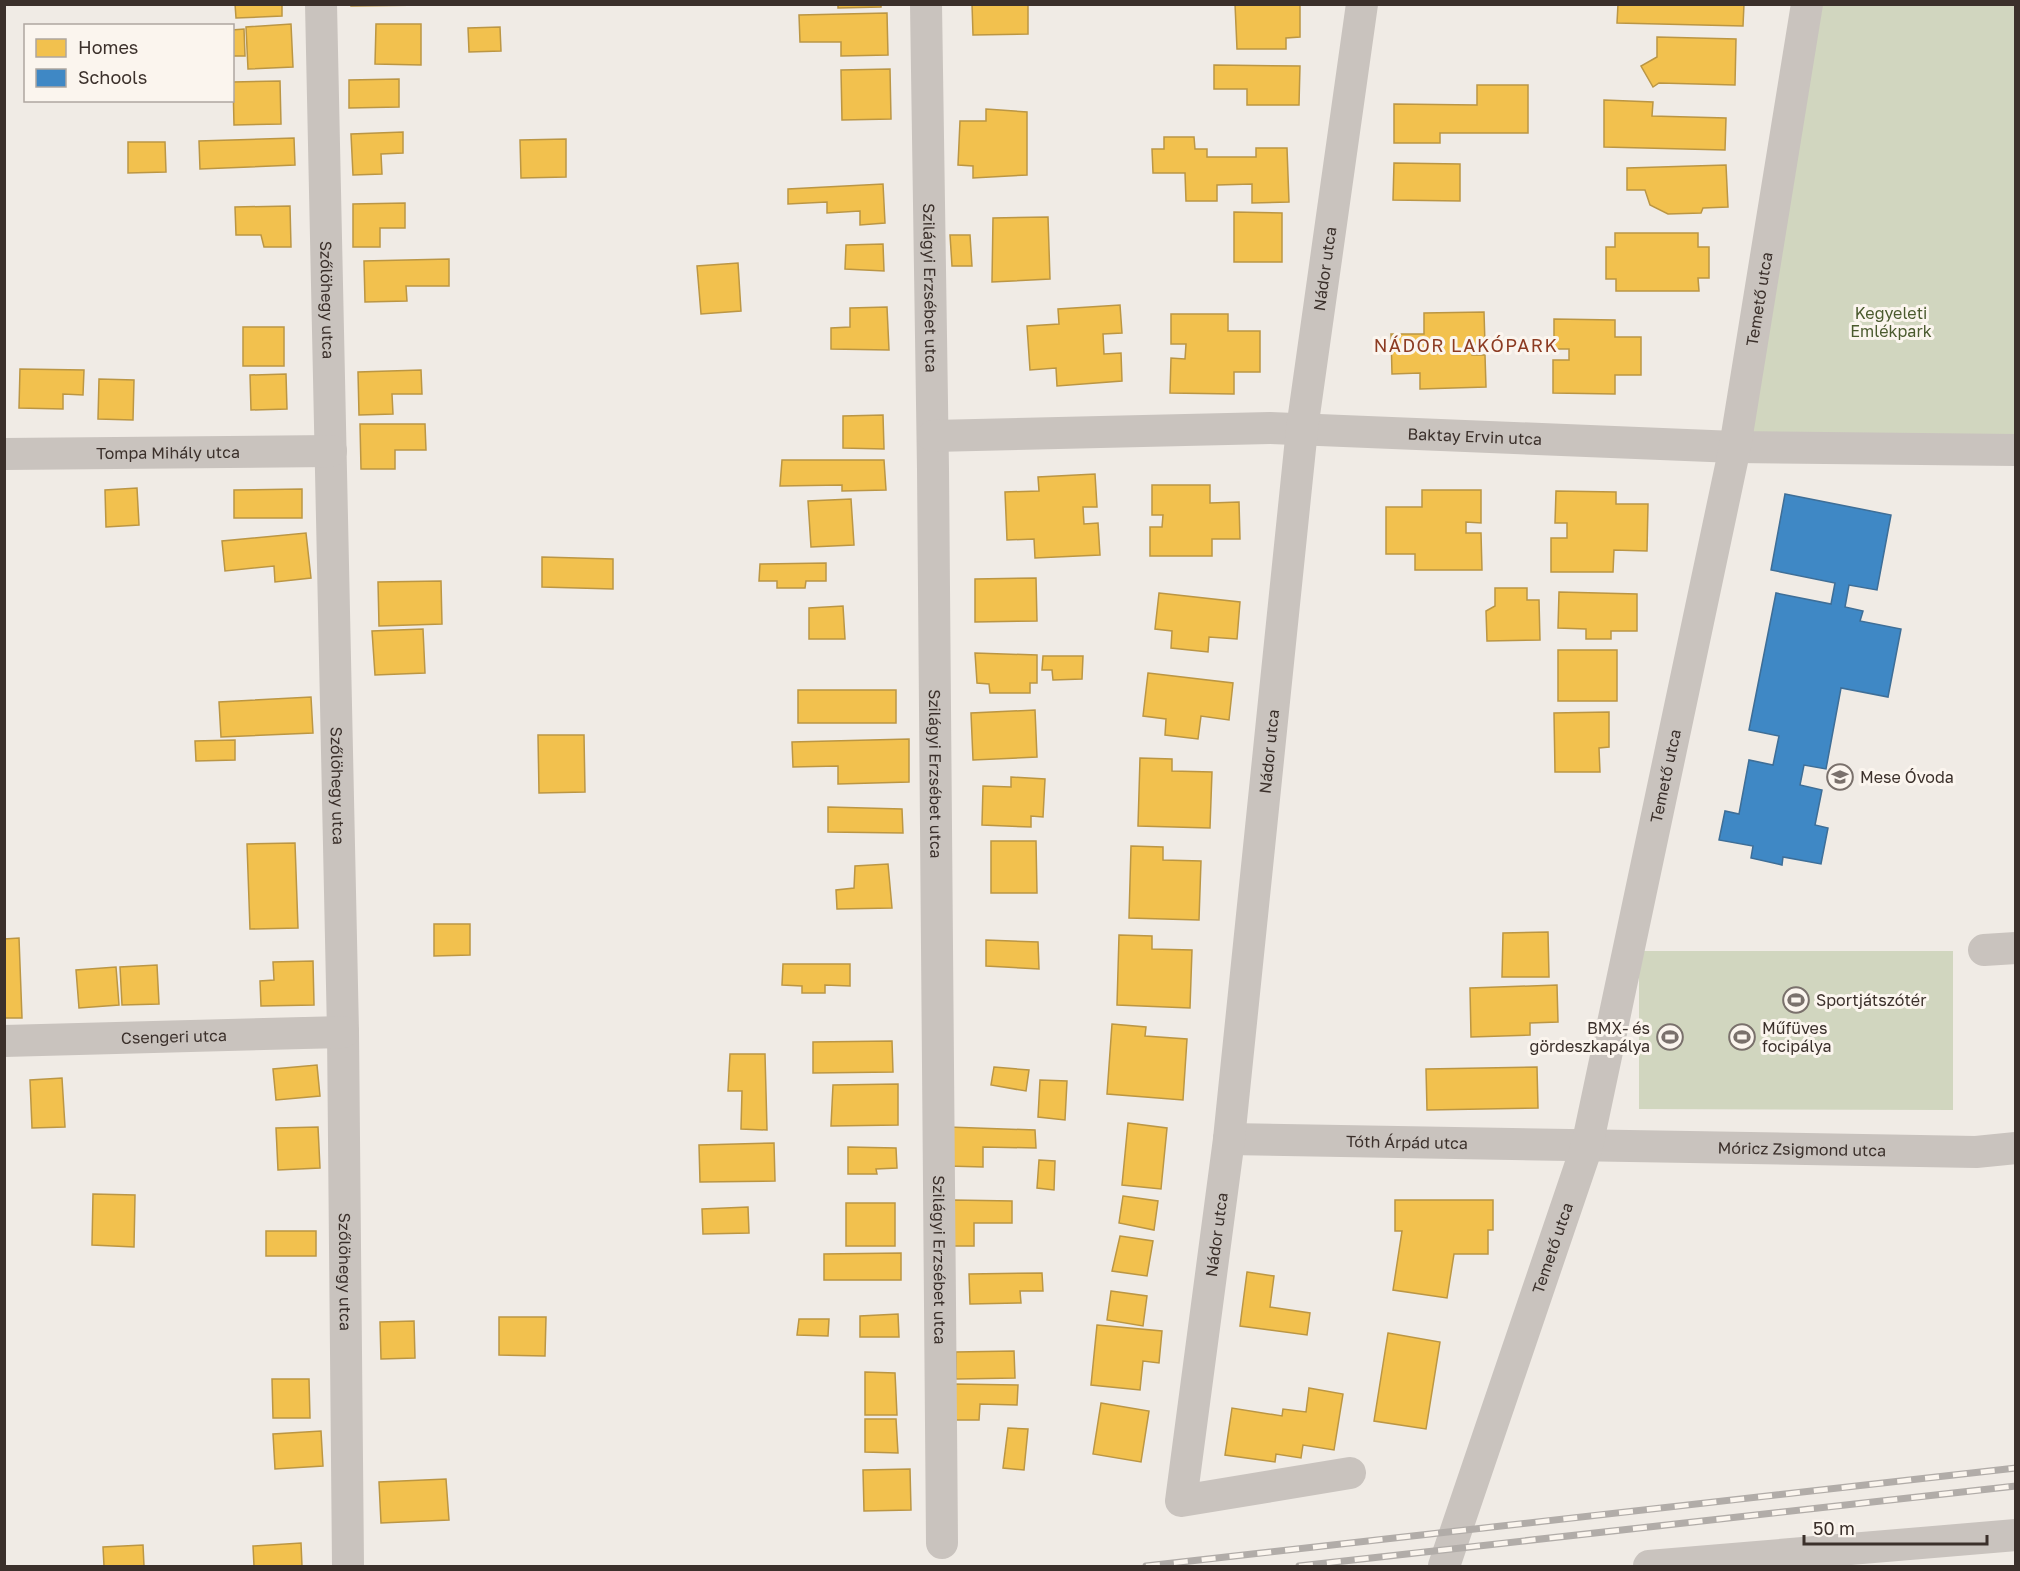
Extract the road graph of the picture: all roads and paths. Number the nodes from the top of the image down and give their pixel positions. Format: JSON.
{"nodes":[{"id":1,"x":321,"y":4,"type":"edge"},
{"id":2,"x":926,"y":4,"type":"edge"},
{"id":3,"x":1362,"y":4,"type":"edge"},
{"id":4,"x":1807,"y":4,"type":"edge"},
{"id":5,"x":1302,"y":429,"type":"junction"},
{"id":6,"x":933,"y":436,"type":"junction"},
{"id":7,"x":1735,"y":447,"type":"junction"},
{"id":8,"x":2016,"y":450,"type":"edge"},
{"id":9,"x":331,"y":451,"type":"junction"},
{"id":10,"x":4,"y":454,"type":"edge"},
{"id":11,"x":2016,"y":948,"type":"edge"},
{"id":12,"x":1984,"y":951,"type":"dead end"},
{"id":13,"x":343,"y":1032,"type":"junction"},
{"id":14,"x":4,"y":1041,"type":"edge"},
{"id":15,"x":1229,"y":1139,"type":"junction"},
{"id":16,"x":1587,"y":1146,"type":"junction"},
{"id":17,"x":2016,"y":1148,"type":"edge"},
{"id":18,"x":1350,"y":1473,"type":"dead end"},
{"id":19,"x":2016,"y":1535,"type":"edge"},
{"id":20,"x":942,"y":1543,"type":"dead end"},
{"id":21,"x":1908,"y":1555,"type":"edge"},
{"id":22,"x":348,"y":1566,"type":"edge"},
{"id":23,"x":1444,"y":1566,"type":"edge"},
{"id":24,"x":1649,"y":1566,"type":"edge"}],
"edges":[{"from":1,"to":9,"type":"street","name":"Szőlöhegy utca"},
{"from":2,"to":6,"type":"street","name":"Szilágyi Erzsébet utca"},
{"from":3,"to":5,"type":"street","name":"Nádor utca"},
{"from":4,"to":7,"type":"street","name":"Temető utca"},
{"from":5,"to":6,"type":"street","name":"Baktay Ervin utca"},
{"from":5,"to":7,"type":"street","name":"Baktay Ervin utca"},
{"from":5,"to":15,"type":"street","name":"Nádor utca"},
{"from":6,"to":20,"type":"street","name":"Szilágyi Erzsébet utca"},
{"from":7,"to":8,"type":"street","name":"Baktay Ervin utca"},
{"from":7,"to":16,"type":"street","name":"Temető utca"},
{"from":9,"to":10,"type":"street","name":"Tompa Mihály utca"},
{"from":9,"to":13,"type":"street","name":"Szőlöhegy utca"},
{"from":11,"to":12,"type":"street"},
{"from":13,"to":14,"type":"street","name":"Csengeri utca"},
{"from":13,"to":22,"type":"street","name":"Szőlöhegy utca"},
{"from":15,"to":16,"type":"street","name":"Tóth Árpád utca"},
{"from":15,"to":18,"type":"street","name":"Nádor utca"},
{"from":16,"to":17,"type":"street","name":"Móricz Zsigmond utca"},
{"from":16,"to":23,"type":"street","name":"Temető utca"},
{"from":19,"to":21,"type":"street"},
{"from":21,"to":24,"type":"street"}]}
